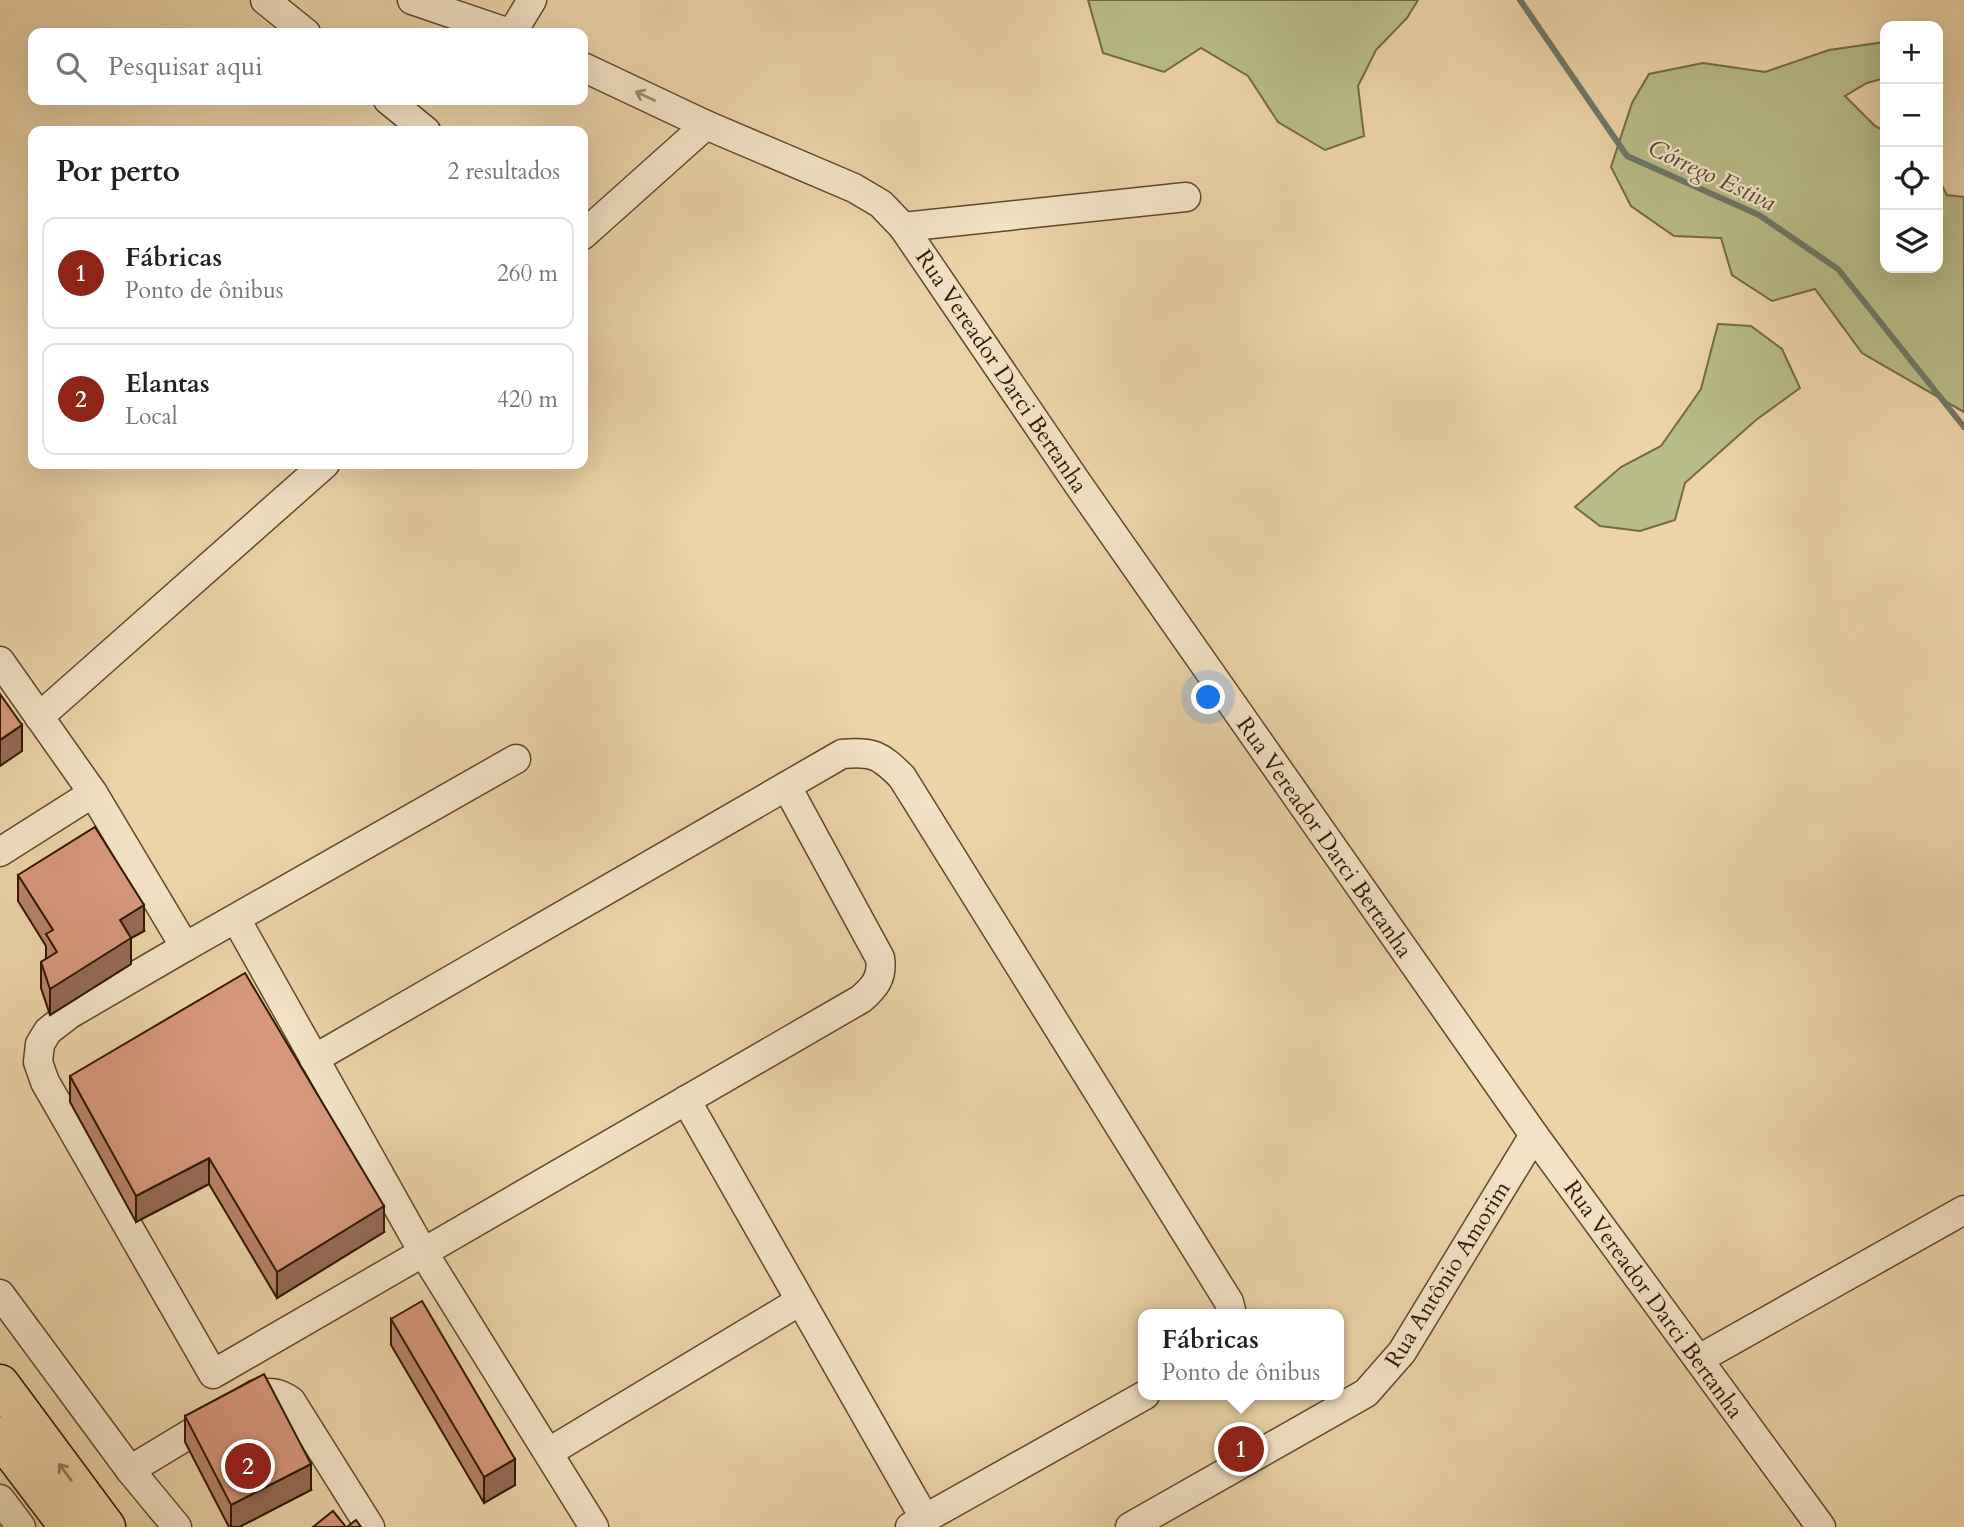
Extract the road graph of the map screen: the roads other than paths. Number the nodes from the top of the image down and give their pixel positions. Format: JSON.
{"nodes":[{"id":1,"x":412,"y":0,"type":"edge"},
{"id":2,"x":532,"y":0,"type":"edge"},
{"id":3,"x":272,"y":2,"type":"edge"},
{"id":4,"x":301,"y":28,"type":"edge"},
{"id":5,"x":496,"y":28,"type":"edge"},
{"id":6,"x":514,"y":28,"type":"edge"},
{"id":7,"x":588,"y":69,"type":"edge"},
{"id":8,"x":394,"y":105,"type":"edge"},
{"id":9,"x":706,"y":125,"type":"junction"},
{"id":10,"x":420,"y":126,"type":"edge"},
{"id":11,"x":1186,"y":197,"type":"dead end"},
{"id":12,"x":903,"y":226,"type":"junction"},
{"id":13,"x":588,"y":231,"type":"edge"},
{"id":14,"x":319,"y":469,"type":"edge"},
{"id":15,"x":0,"y":661,"type":"edge"},
{"id":16,"x":39,"y":717,"type":"junction"},
{"id":17,"x":516,"y":759,"type":"dead end"},
{"id":18,"x":787,"y":787,"type":"junction"},
{"id":19,"x":93,"y":793,"type":"junction"},
{"id":20,"x":0,"y":852,"type":"edge"},
{"id":21,"x":236,"y":919,"type":"junction"},
{"id":22,"x":185,"y":947,"type":"junction"},
{"id":23,"x":314,"y":1059,"type":"junction"},
{"id":24,"x":686,"y":1100,"type":"junction"},
{"id":25,"x":1534,"y":1135,"type":"junction"},
{"id":26,"x":1964,"y":1210,"type":"edge"},
{"id":27,"x":423,"y":1252,"type":"junction"},
{"id":28,"x":0,"y":1294,"type":"edge"},
{"id":29,"x":800,"y":1301,"type":"junction"},
{"id":30,"x":1231,"y":1309,"type":"edge"},
{"id":31,"x":1699,"y":1360,"type":"junction"},
{"id":32,"x":0,"y":1384,"type":"edge"},
{"id":33,"x":1138,"y":1399,"type":"edge"},
{"id":34,"x":0,"y":1436,"type":"edge"},
{"id":35,"x":549,"y":1452,"type":"junction"},
{"id":36,"x":130,"y":1470,"type":"junction"},
{"id":37,"x":0,"y":1499,"type":"edge"},
{"id":38,"x":918,"y":1523,"type":"edge"},
{"id":39,"x":1810,"y":1524,"type":"edge"},
{"id":40,"x":21,"y":1527,"type":"edge"},
{"id":41,"x":69,"y":1527,"type":"edge"},
{"id":42,"x":106,"y":1527,"type":"edge"},
{"id":43,"x":177,"y":1527,"type":"edge"},
{"id":44,"x":370,"y":1527,"type":"edge"},
{"id":45,"x":594,"y":1527,"type":"edge"},
{"id":46,"x":1130,"y":1527,"type":"edge"}],
"edges":[{"from":1,"to":5,"type":"street"},
{"from":2,"to":6,"type":"street"},
{"from":3,"to":4,"type":"street"},
{"from":9,"to":7,"type":"street","name":"Rua Vereador Darci Bertanha","one_way":true},
{"from":8,"to":10,"type":"street"},
{"from":9,"to":12,"type":"street","name":"Rua Vereador Darci Bertanha"},
{"from":9,"to":13,"type":"street"},
{"from":11,"to":12,"type":"street"},
{"from":12,"to":25,"type":"street","name":"Rua Vereador Darci Bertanha"},
{"from":14,"to":16,"type":"street"},
{"from":15,"to":16,"type":"street"},
{"from":16,"to":19,"type":"street"},
{"from":17,"to":21,"type":"street"},
{"from":18,"to":23,"type":"street"},
{"from":18,"to":24,"type":"street"},
{"from":18,"to":30,"type":"street"},
{"from":19,"to":20,"type":"street"},
{"from":19,"to":22,"type":"street"},
{"from":21,"to":22,"type":"street"},
{"from":21,"to":23,"type":"street"},
{"from":22,"to":27,"type":"street"},
{"from":23,"to":27,"type":"street"},
{"from":24,"to":27,"type":"street"},
{"from":24,"to":29,"type":"street"},
{"from":25,"to":31,"type":"street","name":"Rua Vereador Darci Bertanha"},
{"from":25,"to":46,"type":"street","name":"Rua Antônio Amorim"},
{"from":26,"to":31,"type":"street"},
{"from":27,"to":35,"type":"street"},
{"from":28,"to":36,"type":"street"},
{"from":29,"to":35,"type":"street"},
{"from":29,"to":38,"type":"street"},
{"from":31,"to":39,"type":"street","name":"Rua Vereador Darci Bertanha"},
{"from":42,"to":32,"type":"highway","one_way":true},
{"from":33,"to":38,"type":"street"},
{"from":34,"to":41,"type":"highway"},
{"from":35,"to":45,"type":"street"},
{"from":36,"to":43,"type":"street"},
{"from":36,"to":44,"type":"street"},
{"from":37,"to":40,"type":"street"}]}
